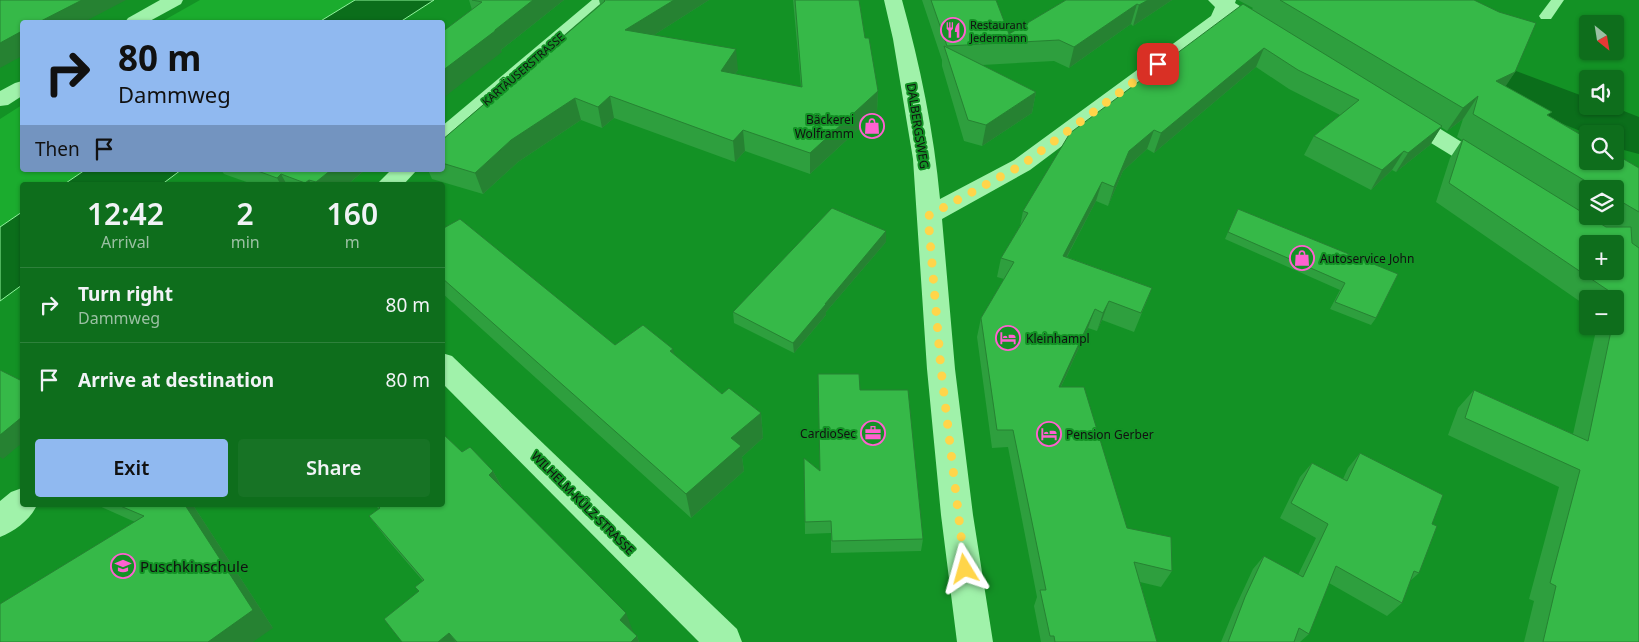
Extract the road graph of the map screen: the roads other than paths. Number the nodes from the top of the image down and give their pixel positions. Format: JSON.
{"nodes":[{"id":1,"x":174,"y":0,"type":"edge"},
{"id":2,"x":603,"y":0,"type":"edge"},
{"id":3,"x":894,"y":0,"type":"edge"},
{"id":4,"x":1558,"y":0,"type":"edge"},
{"id":5,"x":1223,"y":2,"type":"edge"},
{"id":6,"x":1546,"y":16,"type":"dead end"},
{"id":7,"x":139,"y":20,"type":"edge"},
{"id":8,"x":1284,"y":42,"type":"edge"},
{"id":9,"x":20,"y":88,"type":"edge"},
{"id":10,"x":0,"y":100,"type":"edge"},
{"id":11,"x":1384,"y":104,"type":"edge"},
{"id":12,"x":445,"y":135,"type":"edge"},
{"id":13,"x":403,"y":172,"type":"edge"},
{"id":14,"x":391,"y":182,"type":"edge"},
{"id":15,"x":1509,"y":182,"type":"edge"},
{"id":16,"x":928,"y":216,"type":"junction"},
{"id":17,"x":445,"y":367,"type":"edge"},
{"id":18,"x":20,"y":504,"type":"edge"},
{"id":19,"x":0,"y":522,"type":"edge"},
{"id":20,"x":711,"y":638,"type":"edge"},
{"id":21,"x":975,"y":642,"type":"edge"}],
"edges":[{"from":1,"to":7,"type":"street"},
{"from":2,"to":12,"type":"street","name":"KARTÄUSERSTRASSE"},
{"from":3,"to":16,"type":"street","name":"DALBERGSWEG"},
{"from":4,"to":6,"type":"lane"},
{"from":5,"to":8,"type":"street"},
{"from":5,"to":16,"type":"street"},
{"from":9,"to":10,"type":"street"},
{"from":11,"to":15,"type":"street"},
{"from":13,"to":14,"type":"street"},
{"from":16,"to":21,"type":"street","name":"DALBERGSWEG"},
{"from":17,"to":20,"type":"street","name":"WILHELM-KÜLZ-STRASSE"},
{"from":18,"to":19,"type":"street"}]}
